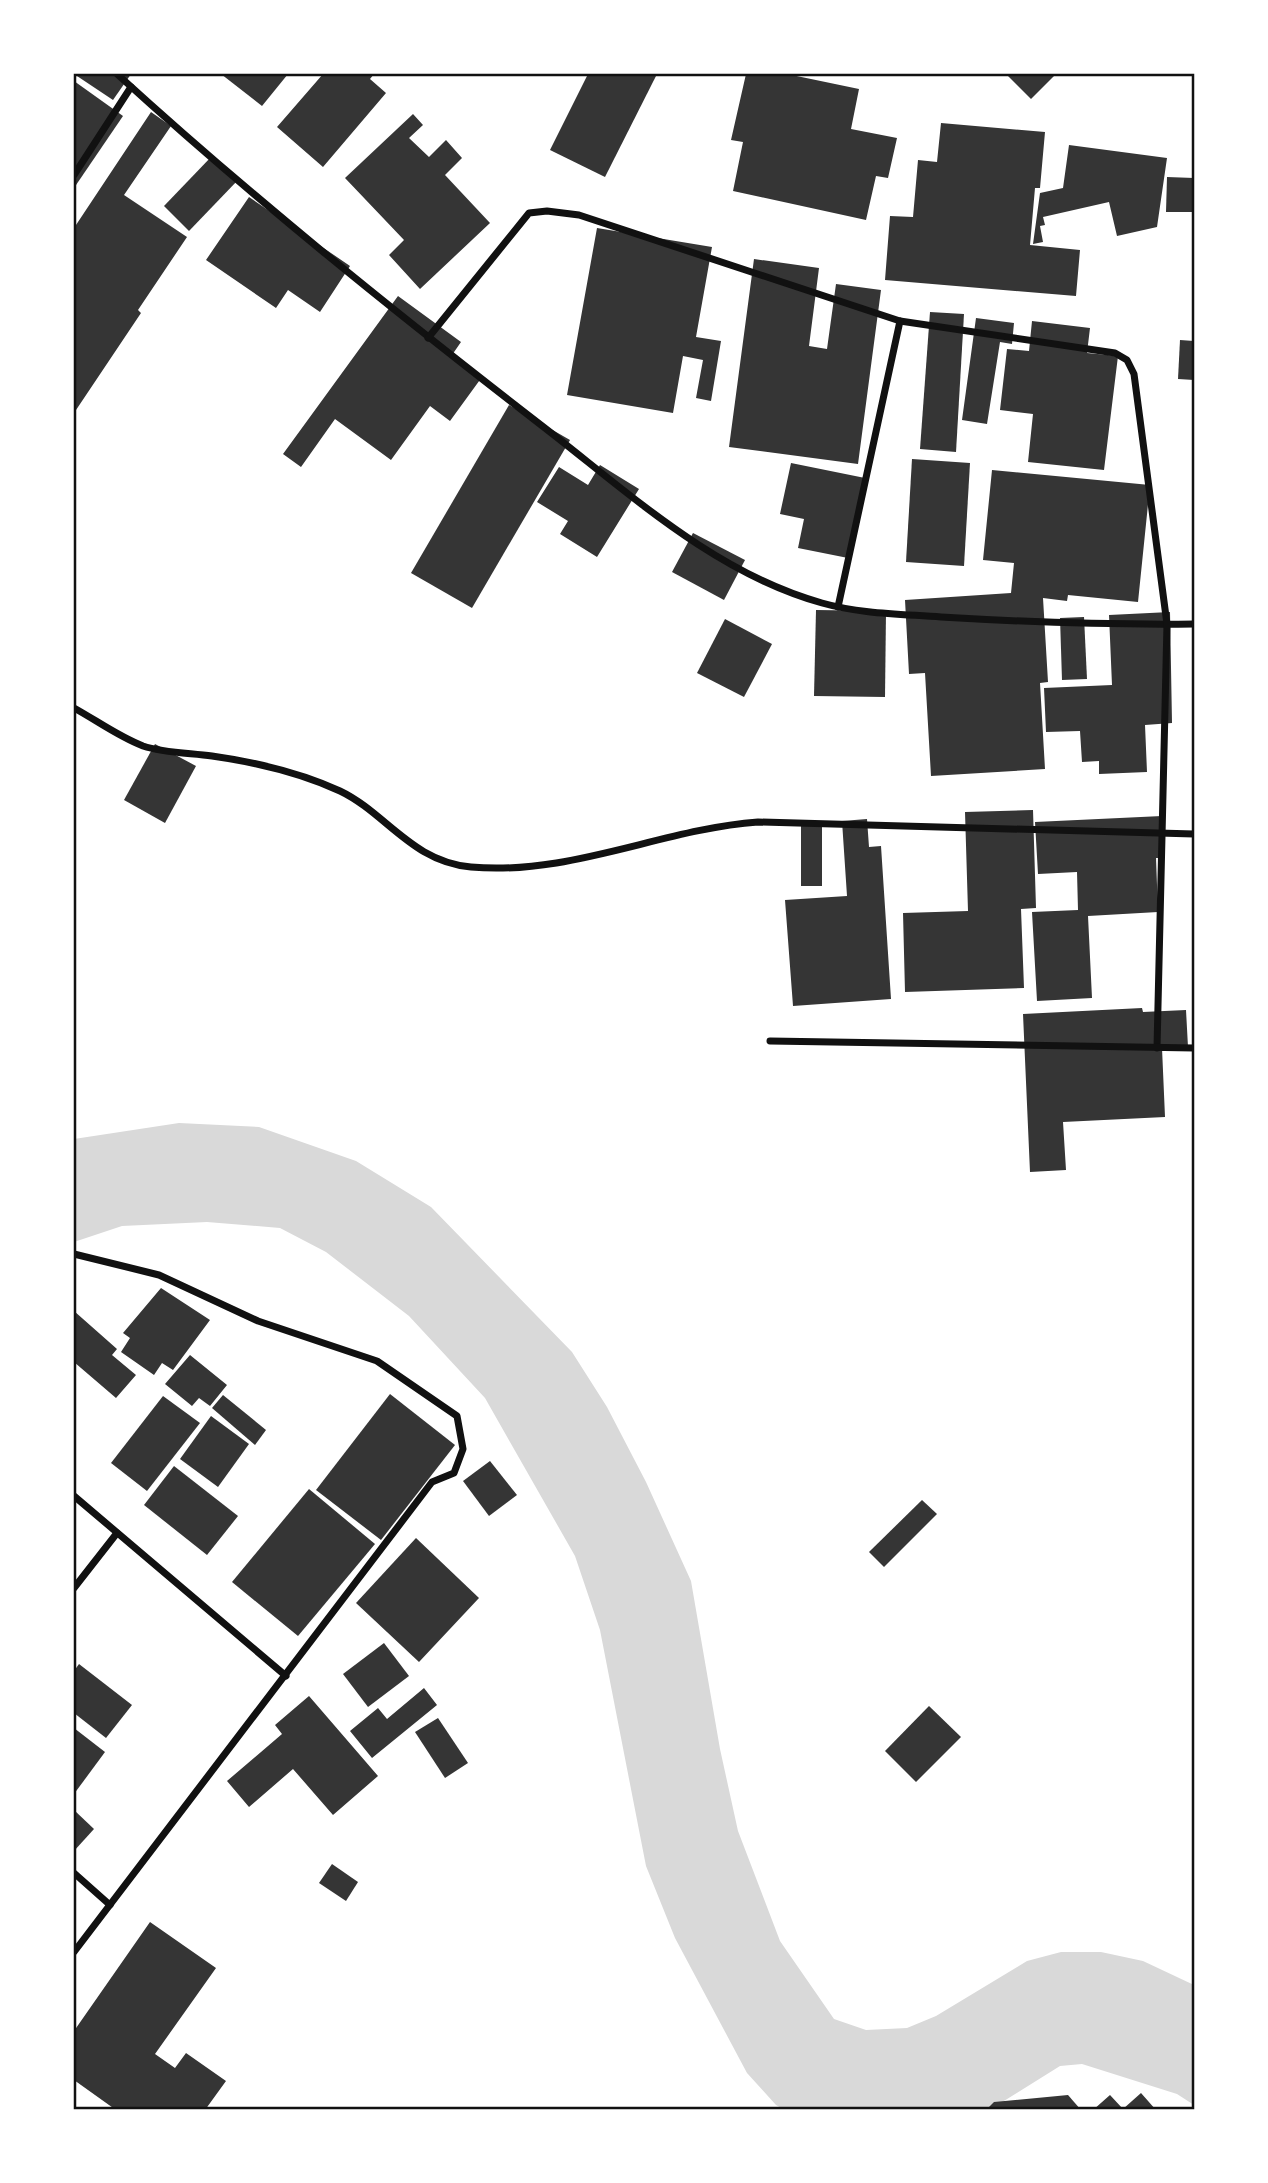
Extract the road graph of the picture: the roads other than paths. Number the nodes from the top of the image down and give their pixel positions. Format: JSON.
{"nodes":[{"id":1,"x":117,"y":74,"type":"edge"},
{"id":2,"x":131,"y":87,"type":"junction"},
{"id":3,"x":74,"y":175,"type":"edge"},
{"id":4,"x":900,"y":321,"type":"junction"},
{"id":5,"x":428,"y":338,"type":"junction"},
{"id":6,"x":838,"y":607,"type":"junction"},
{"id":7,"x":1167,"y":624,"type":"junction"},
{"id":8,"x":1195,"y":624,"type":"edge"},
{"id":9,"x":74,"y":708,"type":"edge"},
{"id":10,"x":1160,"y":834,"type":"junction"},
{"id":11,"x":1195,"y":834,"type":"edge"},
{"id":12,"x":770,"y":1041,"type":"dead end"},
{"id":13,"x":1157,"y":1048,"type":"junction"},
{"id":14,"x":1195,"y":1048,"type":"edge"},
{"id":15,"x":74,"y":1254,"type":"edge"},
{"id":16,"x":74,"y":1496,"type":"edge"},
{"id":17,"x":117,"y":1533,"type":"junction"},
{"id":18,"x":74,"y":1588,"type":"edge"},
{"id":19,"x":286,"y":1676,"type":"junction"},
{"id":20,"x":74,"y":1873,"type":"edge"},
{"id":21,"x":110,"y":1905,"type":"junction"},
{"id":22,"x":74,"y":1952,"type":"edge"}],
"edges":[{"from":1,"to":2,"type":"street"},
{"from":2,"to":3,"type":"street"},
{"from":2,"to":5,"type":"street"},
{"from":4,"to":5,"type":"street"},
{"from":4,"to":6,"type":"street"},
{"from":4,"to":7,"type":"street"},
{"from":5,"to":6,"type":"street"},
{"from":6,"to":7,"type":"street"},
{"from":7,"to":8,"type":"street"},
{"from":7,"to":10,"type":"street"},
{"from":9,"to":10,"type":"street"},
{"from":10,"to":11,"type":"street"},
{"from":10,"to":13,"type":"street"},
{"from":12,"to":13,"type":"street"},
{"from":13,"to":14,"type":"street"},
{"from":15,"to":19,"type":"street"},
{"from":16,"to":17,"type":"street"},
{"from":17,"to":18,"type":"street"},
{"from":17,"to":19,"type":"street"},
{"from":19,"to":21,"type":"street"},
{"from":20,"to":21,"type":"street"},
{"from":21,"to":22,"type":"street"}]}
